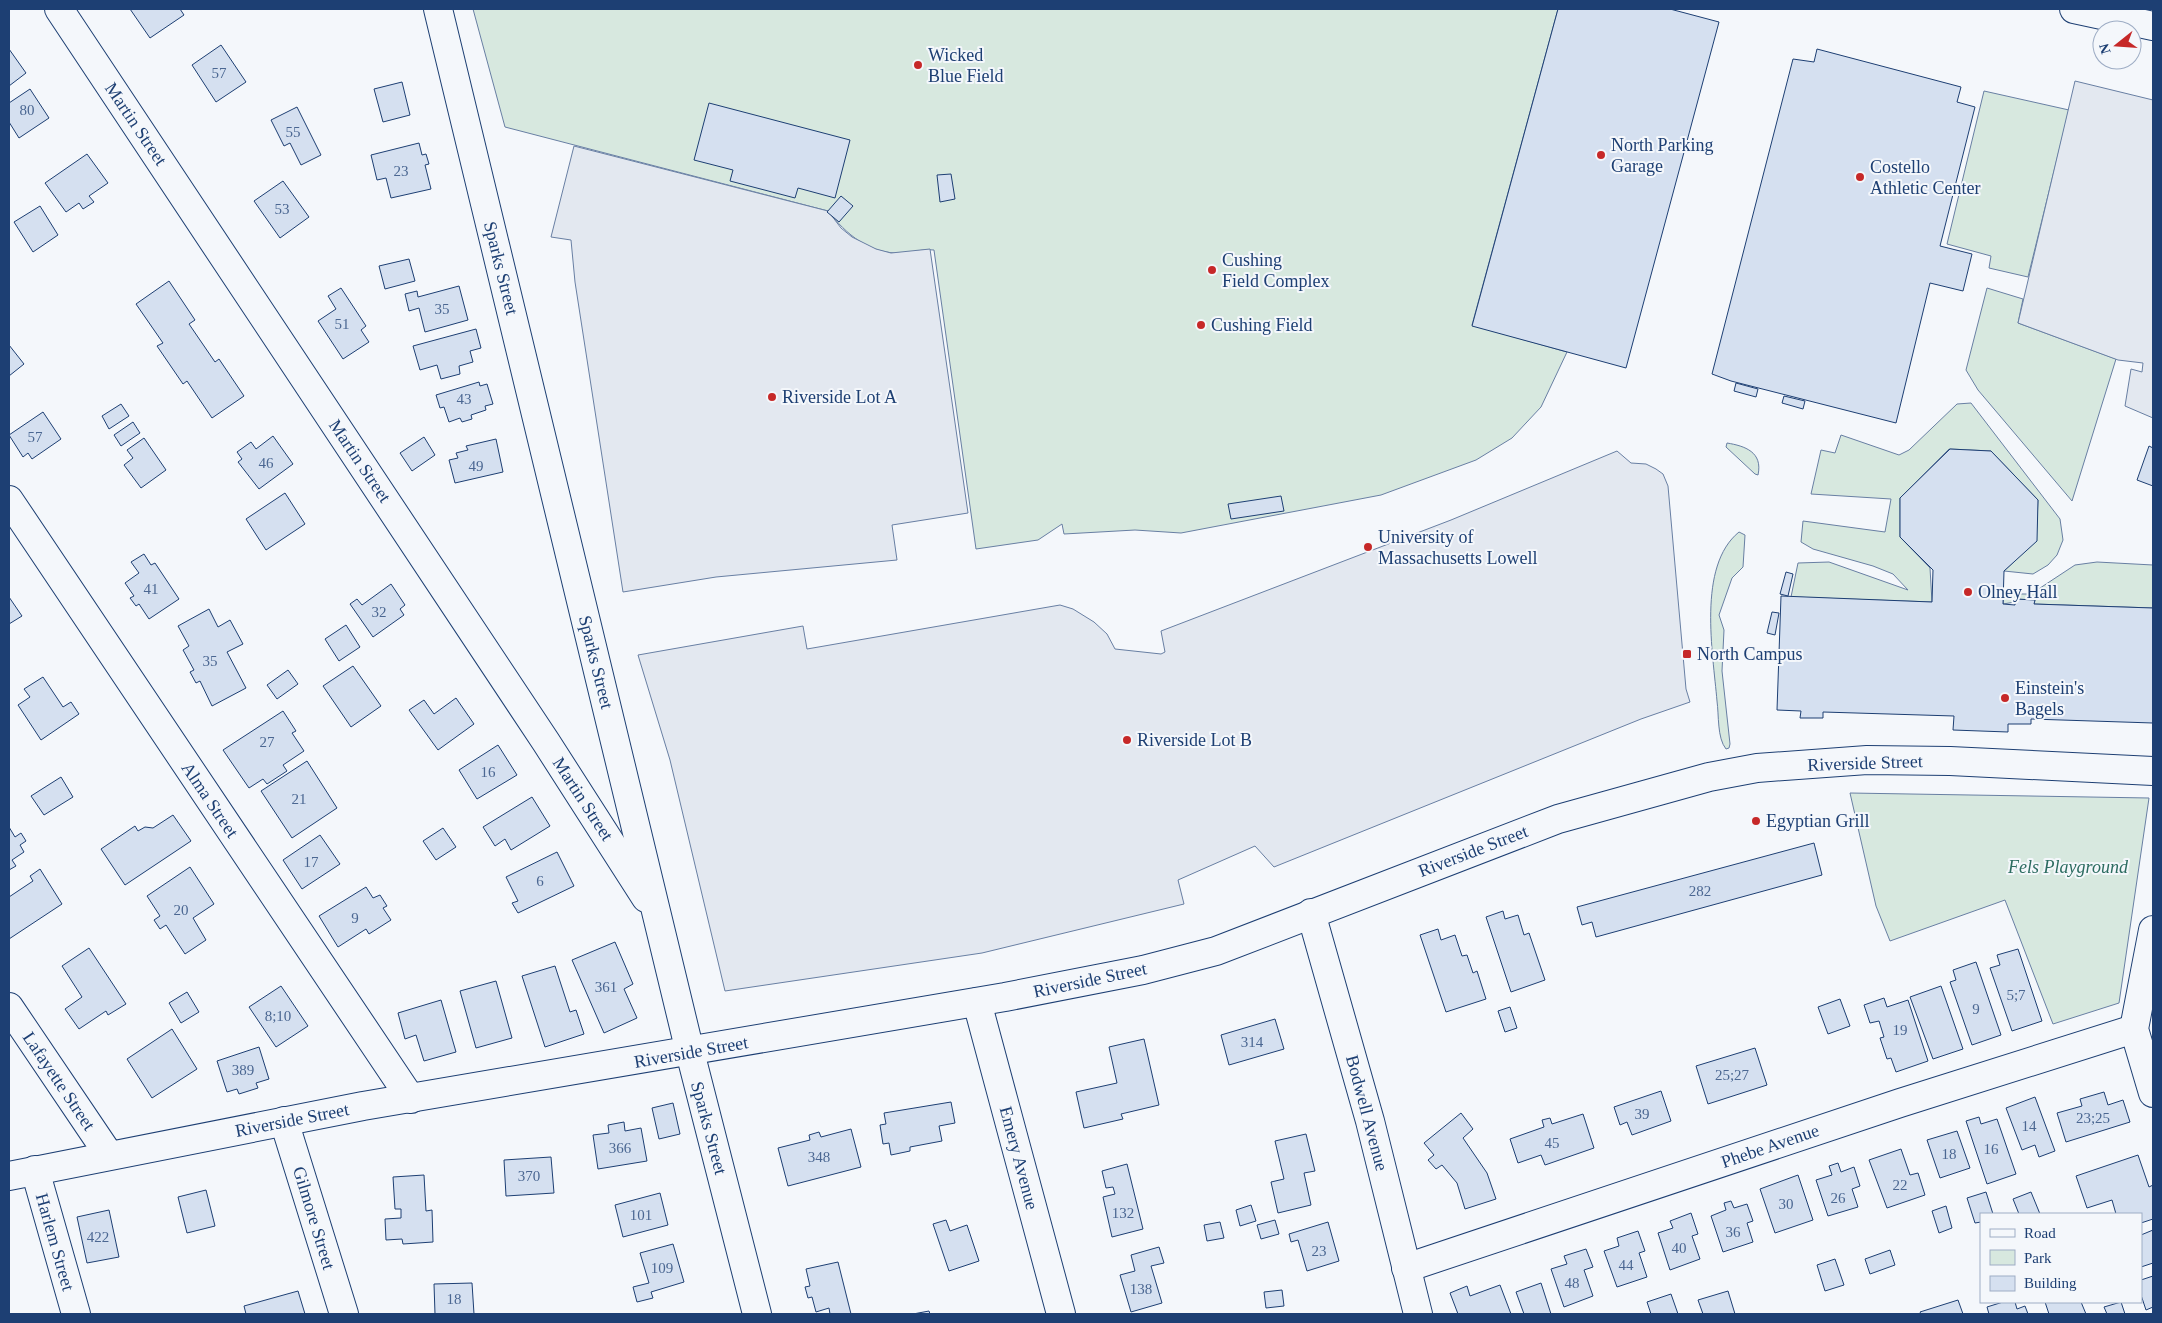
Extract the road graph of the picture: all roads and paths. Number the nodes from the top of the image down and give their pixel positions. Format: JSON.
{"nodes":[{"id":1,"x":59,"y":9,"type":"edge"},
{"id":2,"x":438,"y":9,"type":"edge"},
{"id":3,"x":2074,"y":9,"type":"edge"},
{"id":4,"x":2153,"y":26,"type":"edge"},
{"id":5,"x":9,"y":500,"type":"edge"},
{"id":6,"x":2153,"y":771,"type":"edge"},
{"id":7,"x":1311,"y":913,"type":"junction"},
{"id":8,"x":657,"y":916,"type":"junction"},
{"id":9,"x":2153,"y":930,"type":"edge"},
{"id":10,"x":976,"y":1002,"type":"junction"},
{"id":11,"x":9,"y":1007,"type":"edge"},
{"id":12,"x":2134,"y":1029,"type":"junction"},
{"id":13,"x":690,"y":1052,"type":"junction"},
{"id":14,"x":2153,"y":1093,"type":"edge"},
{"id":15,"x":411,"y":1098,"type":"junction"},
{"id":16,"x":284,"y":1121,"type":"junction"},
{"id":17,"x":109,"y":1155,"type":"junction"},
{"id":18,"x":35,"y":1170,"type":"junction"},
{"id":19,"x":9,"y":1176,"type":"edge"},
{"id":20,"x":1406,"y":1268,"type":"junction"},
{"id":21,"x":76,"y":1314,"type":"edge"},
{"id":22,"x":344,"y":1314,"type":"edge"},
{"id":23,"x":758,"y":1314,"type":"edge"},
{"id":24,"x":1061,"y":1314,"type":"edge"},
{"id":25,"x":1418,"y":1314,"type":"edge"}],
"edges":[{"from":1,"to":8,"type":"street","name":"Martin Street"},
{"from":2,"to":8,"type":"street","name":"Sparks Street"},
{"from":3,"to":4,"type":"street"},
{"from":5,"to":15,"type":"street","name":"Alma Street"},
{"from":6,"to":7,"type":"street","name":"Riverside Street"},
{"from":7,"to":10,"type":"street","name":"Riverside Street"},
{"from":7,"to":20,"type":"street","name":"Bodwell Avenue"},
{"from":8,"to":13,"type":"street","name":"Sparks Street"},
{"from":9,"to":12,"type":"street"},
{"from":10,"to":13,"type":"street","name":"Riverside Street"},
{"from":10,"to":24,"type":"street","name":"Emery Avenue"},
{"from":11,"to":17,"type":"street","name":"Lafayette Street"},
{"from":12,"to":14,"type":"street"},
{"from":12,"to":20,"type":"street","name":"Phebe Avenue"},
{"from":13,"to":15,"type":"street","name":"Riverside Street"},
{"from":13,"to":23,"type":"street","name":"Sparks Street"},
{"from":15,"to":16,"type":"street","name":"Riverside Street"},
{"from":16,"to":17,"type":"street","name":"Riverside Street"},
{"from":16,"to":22,"type":"street","name":"Gilmore Street"},
{"from":17,"to":18,"type":"street","name":"Riverside Street"},
{"from":18,"to":19,"type":"street","name":"Riverside Street"},
{"from":18,"to":21,"type":"street","name":"Harlem Street"},
{"from":20,"to":25,"type":"street","name":"Bodwell Avenue"}]}
